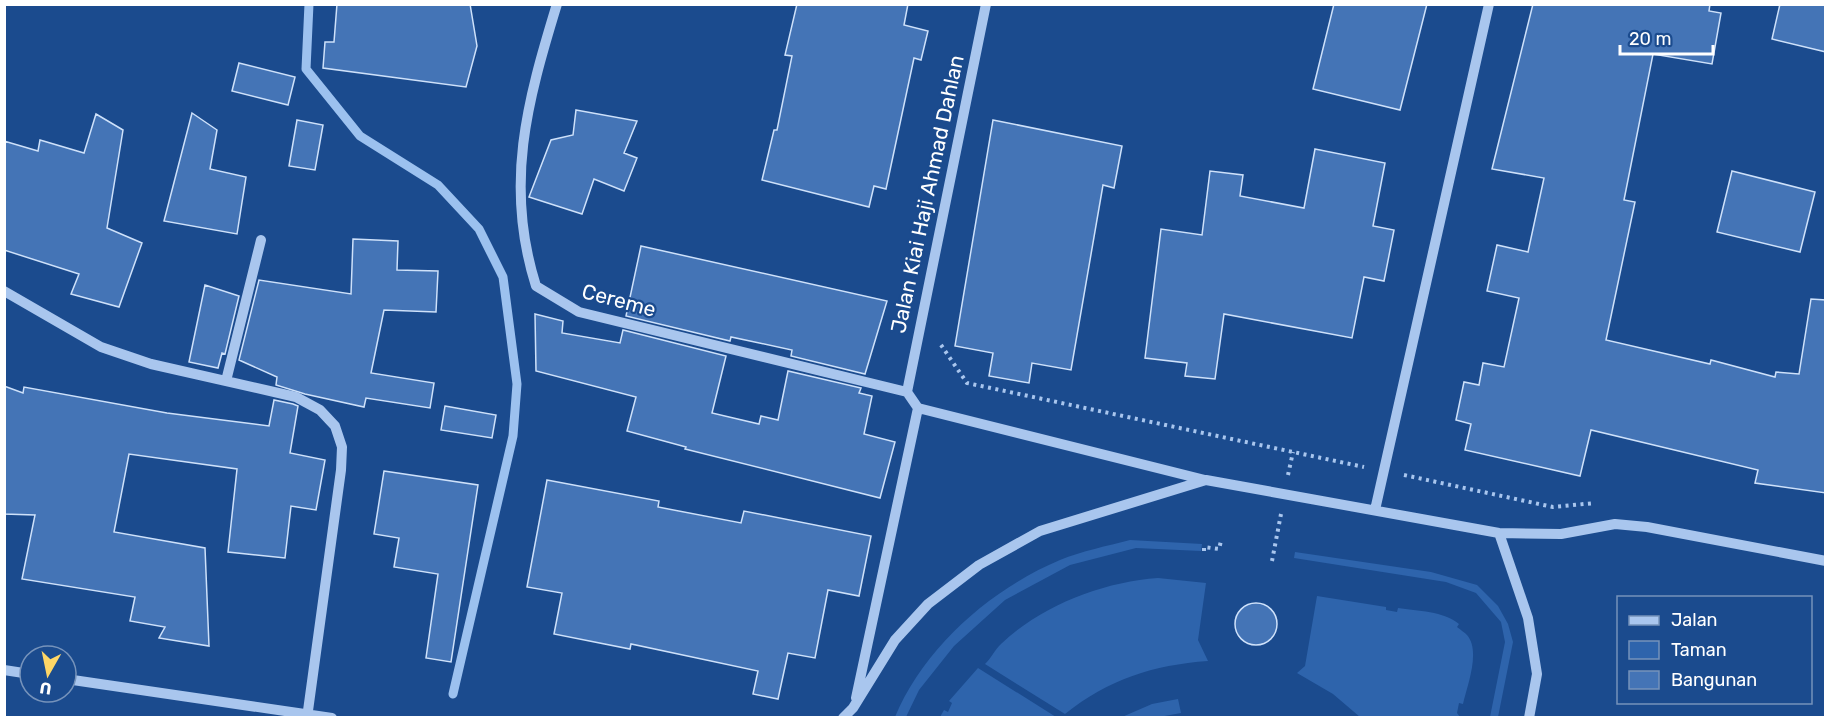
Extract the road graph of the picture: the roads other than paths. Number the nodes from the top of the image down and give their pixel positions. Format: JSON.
{"nodes":[{"id":1,"x":557,"y":4,"type":"edge"},
{"id":2,"x":986,"y":4,"type":"edge"},
{"id":3,"x":1489,"y":4,"type":"edge"},
{"id":4,"x":261,"y":240,"type":"dead end"},
{"id":5,"x":4,"y":291,"type":"edge"},
{"id":6,"x":226,"y":381,"type":"junction"},
{"id":7,"x":907,"y":392,"type":"junction"},
{"id":8,"x":918,"y":408,"type":"junction"},
{"id":9,"x":1206,"y":480,"type":"junction"},
{"id":10,"x":1375,"y":510,"type":"junction"},
{"id":11,"x":1499,"y":533,"type":"junction"},
{"id":12,"x":1826,"y":561,"type":"edge"},
{"id":13,"x":78,"y":681,"type":"edge"},
{"id":14,"x":853,"y":713,"type":"edge"},
{"id":15,"x":307,"y":716,"type":"edge"},
{"id":16,"x":332,"y":717,"type":"edge"},
{"id":17,"x":843,"y":717,"type":"edge"},
{"id":18,"x":1529,"y":717,"type":"edge"}],
"edges":[{"from":1,"to":7,"type":"street","name":"Cereme"},
{"from":2,"to":7,"type":"street","name":"Jalan Kiai Haji Ahmad Dahlan"},
{"from":3,"to":10,"type":"street"},
{"from":4,"to":6,"type":"street"},
{"from":5,"to":6,"type":"street"},
{"from":6,"to":15,"type":"street"},
{"from":7,"to":8,"type":"street"},
{"from":8,"to":9,"type":"street"},
{"from":8,"to":14,"type":"street"},
{"from":9,"to":10,"type":"street"},
{"from":9,"to":14,"type":"street"},
{"from":10,"to":11,"type":"street"},
{"from":11,"to":12,"type":"street"},
{"from":11,"to":18,"type":"street"},
{"from":13,"to":15,"type":"street"},
{"from":14,"to":17,"type":"street"},
{"from":15,"to":16,"type":"street"}]}
